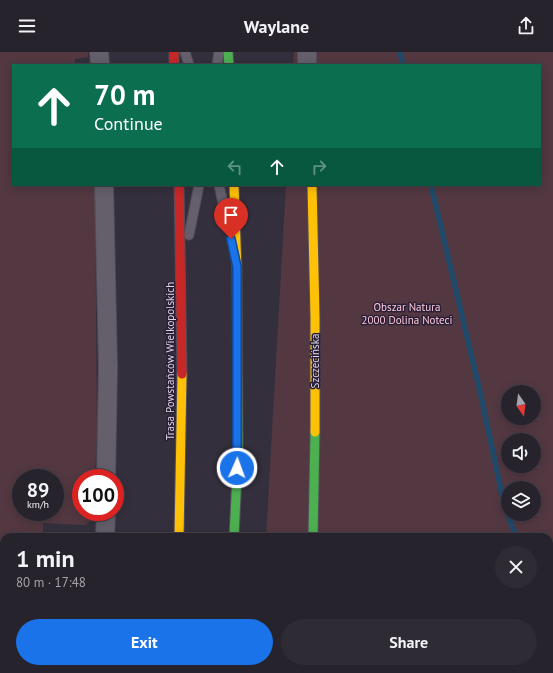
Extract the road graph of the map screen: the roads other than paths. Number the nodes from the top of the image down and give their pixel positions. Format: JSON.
{"nodes":[{"id":1,"x":99,"y":52,"type":"edge"},
{"id":2,"x":174,"y":52,"type":"edge"},
{"id":3,"x":186,"y":52,"type":"edge"},
{"id":4,"x":218,"y":52,"type":"edge"},
{"id":5,"x":228,"y":52,"type":"edge"},
{"id":6,"x":307,"y":52,"type":"edge"},
{"id":7,"x":100,"y":64,"type":"edge"},
{"id":8,"x":174,"y":64,"type":"edge"},
{"id":9,"x":189,"y":64,"type":"edge"},
{"id":10,"x":217,"y":64,"type":"edge"},
{"id":11,"x":229,"y":64,"type":"edge"},
{"id":12,"x":307,"y":64,"type":"edge"},
{"id":13,"x":104,"y":186,"type":"edge"},
{"id":14,"x":179,"y":186,"type":"edge"},
{"id":15,"x":200,"y":186,"type":"edge"},
{"id":16,"x":218,"y":186,"type":"edge"},
{"id":17,"x":234,"y":186,"type":"edge"},
{"id":18,"x":312,"y":186,"type":"edge"},
{"id":19,"x":237,"y":267,"type":"junction"},
{"id":20,"x":182,"y":268,"type":"junction"},
{"id":21,"x":106,"y":469,"type":"edge"},
{"id":22,"x":106,"y":521,"type":"edge"},
{"id":23,"x":105,"y":533,"type":"edge"},
{"id":24,"x":179,"y":533,"type":"edge"},
{"id":25,"x":234,"y":533,"type":"edge"},
{"id":26,"x":313,"y":533,"type":"edge"}],
"edges":[{"from":1,"to":7,"type":"street"},
{"from":2,"to":8,"type":"main road"},
{"from":3,"to":9,"type":"lane"},
{"from":4,"to":10,"type":"lane"},
{"from":5,"to":11,"type":"main road"},
{"from":6,"to":12,"type":"street"},
{"from":13,"to":21,"type":"street"},
{"from":14,"to":20,"type":"main road","name":"Trasa Powstańców Wielkopolskich"},
{"from":15,"to":20,"type":"lane"},
{"from":16,"to":19,"type":"lane"},
{"from":17,"to":19,"type":"main road"},
{"from":18,"to":26,"type":"main road","name":"Szczecińska"},
{"from":19,"to":25,"type":"main road"},
{"from":20,"to":24,"type":"main road","name":"Trasa Powstańców Wielkopolskich"},
{"from":22,"to":23,"type":"street"}]}
